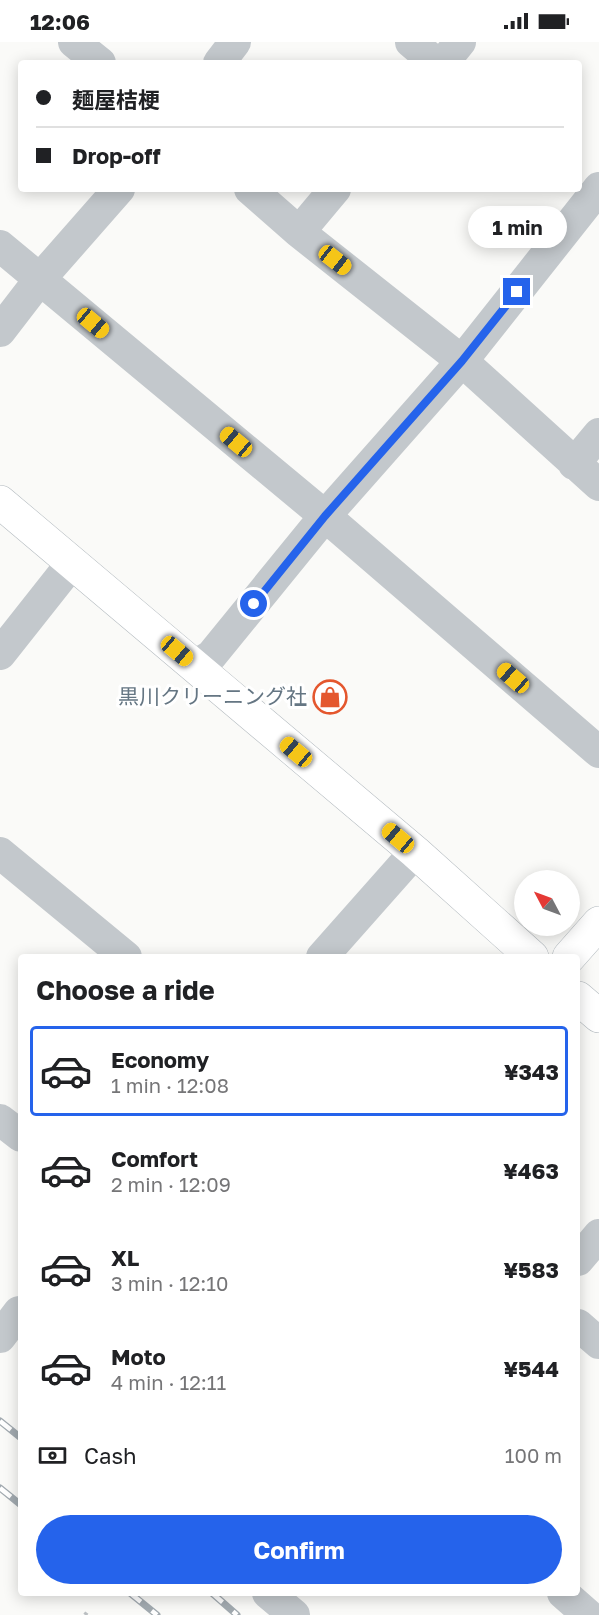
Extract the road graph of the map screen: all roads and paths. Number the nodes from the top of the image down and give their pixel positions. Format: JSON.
{"nodes":[{"id":1,"x":74,"y":42,"type":"edge"},
{"id":2,"x":235,"y":42,"type":"edge"},
{"id":3,"x":411,"y":42,"type":"edge"},
{"id":4,"x":460,"y":42,"type":"edge"},
{"id":5,"x":96,"y":60,"type":"edge"},
{"id":6,"x":221,"y":60,"type":"edge"},
{"id":7,"x":432,"y":60,"type":"edge"},
{"id":8,"x":445,"y":60,"type":"edge"},
{"id":9,"x":599,"y":188,"type":"edge"},
{"id":10,"x":116,"y":192,"type":"edge"},
{"id":11,"x":253,"y":192,"type":"edge"},
{"id":12,"x":332,"y":192,"type":"edge"},
{"id":13,"x":299,"y":232,"type":"junction"},
{"id":14,"x":0,"y":246,"type":"edge"},
{"id":15,"x":40,"y":279,"type":"junction"},
{"id":16,"x":0,"y":331,"type":"edge"},
{"id":17,"x":462,"y":361,"type":"junction"},
{"id":18,"x":599,"y":434,"type":"edge"},
{"id":19,"x":574,"y":464,"type":"junction"},
{"id":20,"x":599,"y":485,"type":"edge"},
{"id":21,"x":0,"y":502,"type":"edge"},
{"id":22,"x":325,"y":516,"type":"junction"},
{"id":23,"x":72,"y":563,"type":"junction"},
{"id":24,"x":0,"y":654,"type":"edge"},
{"id":25,"x":194,"y":666,"type":"junction"},
{"id":26,"x":599,"y":752,"type":"edge"},
{"id":27,"x":415,"y":852,"type":"junction"},
{"id":28,"x":0,"y":853,"type":"edge"},
{"id":29,"x":599,"y":924,"type":"edge"},
{"id":30,"x":122,"y":954,"type":"edge"},
{"id":31,"x":325,"y":954,"type":"edge"},
{"id":32,"x":529,"y":954,"type":"edge"},
{"id":33,"x":572,"y":954,"type":"edge"},
{"id":34,"x":580,"y":1000,"type":"edge"},
{"id":35,"x":599,"y":1016,"type":"edge"},
{"id":36,"x":0,"y":1119,"type":"edge"},
{"id":37,"x":18,"y":1134,"type":"edge"},
{"id":38,"x":599,"y":1234,"type":"edge"},
{"id":39,"x":580,"y":1258,"type":"edge"},
{"id":40,"x":13,"y":1305,"type":"edge"},
{"id":41,"x":580,"y":1327,"type":"edge"},
{"id":42,"x":0,"y":1336,"type":"edge"},
{"id":43,"x":599,"y":1343,"type":"edge"},
{"id":44,"x":271,"y":1596,"type":"edge"},
{"id":45,"x":566,"y":1596,"type":"edge"},
{"id":46,"x":294,"y":1615,"type":"edge"},
{"id":47,"x":588,"y":1615,"type":"edge"}],
"edges":[{"from":1,"to":5,"type":"street"},
{"from":2,"to":6,"type":"street"},
{"from":3,"to":7,"type":"street"},
{"from":4,"to":8,"type":"street"},
{"from":9,"to":17,"type":"street"},
{"from":10,"to":15,"type":"street"},
{"from":11,"to":13,"type":"street"},
{"from":12,"to":13,"type":"street"},
{"from":13,"to":17,"type":"street"},
{"from":14,"to":15,"type":"street"},
{"from":15,"to":16,"type":"street"},
{"from":15,"to":22,"type":"street"},
{"from":17,"to":19,"type":"street"},
{"from":17,"to":22,"type":"street"},
{"from":18,"to":19,"type":"street"},
{"from":19,"to":20,"type":"street"},
{"from":21,"to":23,"type":"street"},
{"from":22,"to":25,"type":"street"},
{"from":22,"to":26,"type":"street"},
{"from":23,"to":24,"type":"street"},
{"from":23,"to":25,"type":"street"},
{"from":25,"to":27,"type":"street"},
{"from":27,"to":31,"type":"street"},
{"from":27,"to":32,"type":"street"},
{"from":28,"to":30,"type":"street"},
{"from":29,"to":33,"type":"street"},
{"from":34,"to":35,"type":"street"},
{"from":36,"to":37,"type":"street"},
{"from":38,"to":39,"type":"street"},
{"from":40,"to":42,"type":"street"},
{"from":41,"to":43,"type":"street"},
{"from":44,"to":46,"type":"street"},
{"from":45,"to":47,"type":"street"}]}
